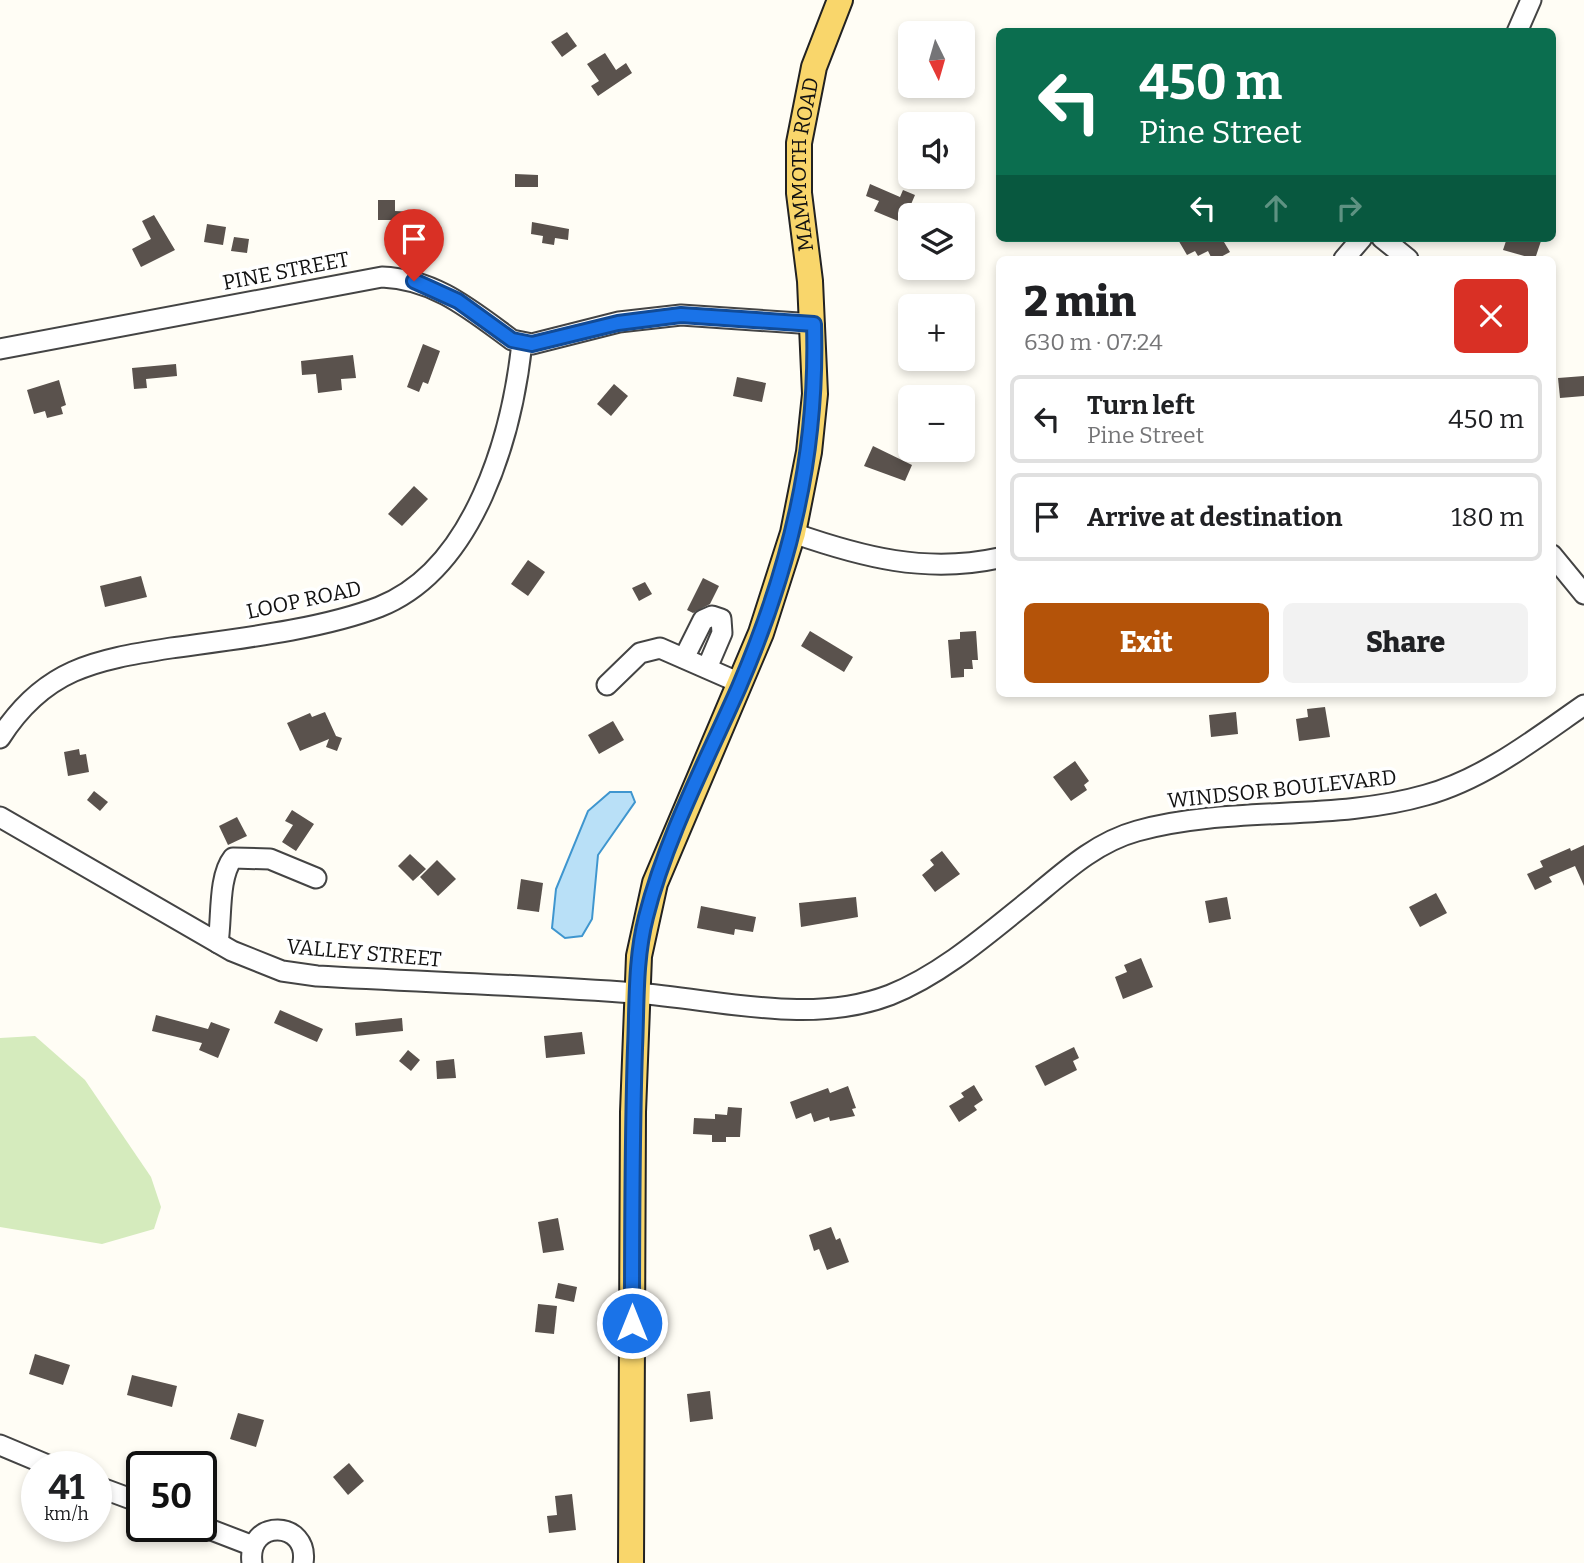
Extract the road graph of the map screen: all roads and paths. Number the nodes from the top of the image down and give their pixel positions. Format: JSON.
{"nodes":[{"id":1,"x":839,"y":0,"type":"edge"},
{"id":2,"x":1531,"y":0,"type":"edge"},
{"id":3,"x":1519,"y":28,"type":"edge"},
{"id":4,"x":1359,"y":242,"type":"edge"},
{"id":5,"x":1387,"y":242,"type":"edge"},
{"id":6,"x":1347,"y":256,"type":"edge"},
{"id":7,"x":1404,"y":256,"type":"edge"},
{"id":8,"x":814,"y":324,"type":"junction"},
{"id":9,"x":522,"y":344,"type":"junction"},
{"id":10,"x":0,"y":349,"type":"edge"},
{"id":11,"x":793,"y":533,"type":"junction"},
{"id":12,"x":996,"y":558,"type":"edge"},
{"id":13,"x":1556,"y":560,"type":"edge"},
{"id":14,"x":1584,"y":594,"type":"edge"},
{"id":15,"x":684,"y":658,"type":"junction"},
{"id":16,"x":707,"y":668,"type":"junction"},
{"id":17,"x":740,"y":684,"type":"junction"},
{"id":18,"x":607,"y":685,"type":"dead end"},
{"id":19,"x":1584,"y":705,"type":"edge"},
{"id":20,"x":0,"y":738,"type":"edge"},
{"id":21,"x":0,"y":817,"type":"edge"},
{"id":22,"x":316,"y":878,"type":"dead end"},
{"id":23,"x":218,"y":943,"type":"junction"},
{"id":24,"x":637,"y":993,"type":"junction"},
{"id":25,"x":0,"y":1445,"type":"edge"},
{"id":26,"x":21,"y":1454,"type":"edge"},
{"id":27,"x":217,"y":1535,"type":"edge"},
{"id":28,"x":252,"y":1554,"type":"edge"},
{"id":29,"x":303,"y":1563,"type":"edge"},
{"id":30,"x":631,"y":1563,"type":"edge"}],
"edges":[{"from":1,"to":8,"type":"main road","name":"MAMMOTH ROAD"},
{"from":2,"to":3,"type":"street"},
{"from":4,"to":6,"type":"street"},
{"from":5,"to":7,"type":"street"},
{"from":8,"to":9,"type":"street"},
{"from":8,"to":11,"type":"main road","name":"MAMMOTH ROAD"},
{"from":9,"to":10,"type":"street","name":"PINE STREET"},
{"from":9,"to":20,"type":"street","name":"LOOP ROAD"},
{"from":11,"to":12,"type":"street"},
{"from":11,"to":17,"type":"main road","name":"MAMMOTH ROAD"},
{"from":13,"to":14,"type":"street"},
{"from":15,"to":16,"type":"street"},
{"from":15,"to":16,"type":"street"},
{"from":15,"to":18,"type":"street"},
{"from":16,"to":17,"type":"street"},
{"from":17,"to":24,"type":"main road","name":"MAMMOTH ROAD"},
{"from":19,"to":24,"type":"street","name":"WINDSOR BOULEVARD"},
{"from":21,"to":23,"type":"street","name":"VALLEY STREET"},
{"from":22,"to":23,"type":"street"},
{"from":23,"to":24,"type":"street","name":"VALLEY STREET"},
{"from":24,"to":30,"type":"main road","name":"MAMMOTH ROAD"},
{"from":25,"to":26,"type":"street"},
{"from":27,"to":28,"type":"street"},
{"from":28,"to":29,"type":"street"}]}
